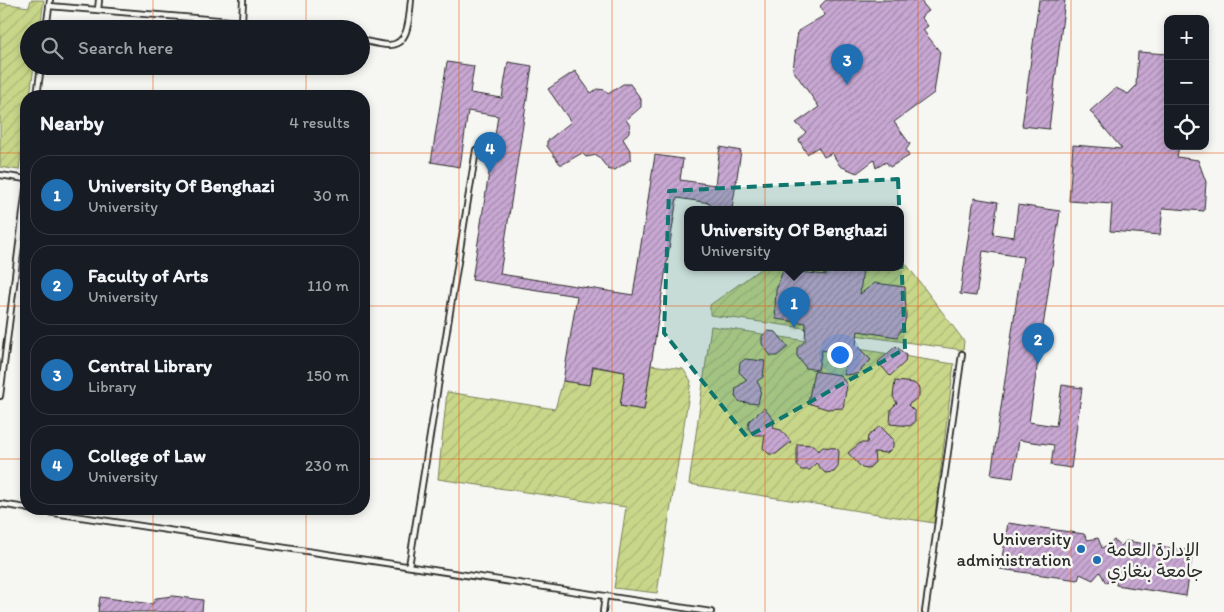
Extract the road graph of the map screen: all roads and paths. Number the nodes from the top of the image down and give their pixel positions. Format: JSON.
{"nodes":[{"id":1,"x":50,"y":0,"type":"edge"},
{"id":2,"x":99,"y":0,"type":"edge"},
{"id":3,"x":243,"y":0,"type":"edge"},
{"id":4,"x":411,"y":0,"type":"edge"},
{"id":5,"x":50,"y":6,"type":"junction"},
{"id":6,"x":98,"y":10,"type":"junction"},
{"id":7,"x":48,"y":20,"type":"edge"},
{"id":8,"x":218,"y":20,"type":"edge"},
{"id":9,"x":242,"y":20,"type":"edge"},
{"id":10,"x":370,"y":42,"type":"edge"},
{"id":11,"x":40,"y":75,"type":"edge"},
{"id":12,"x":38,"y":90,"type":"edge"},
{"id":13,"x":476,"y":150,"type":"dead end"},
{"id":14,"x":0,"y":175,"type":"edge"},
{"id":15,"x":20,"y":178,"type":"edge"},
{"id":16,"x":20,"y":237,"type":"edge"},
{"id":17,"x":962,"y":354,"type":"dead end"},
{"id":18,"x":0,"y":396,"type":"edge"},
{"id":19,"x":0,"y":504,"type":"edge"},
{"id":20,"x":20,"y":508,"type":"edge"},
{"id":21,"x":67,"y":515,"type":"edge"},
{"id":22,"x":409,"y":566,"type":"junction"},
{"id":23,"x":605,"y":596,"type":"junction"},
{"id":24,"x":603,"y":612,"type":"edge"},
{"id":25,"x":711,"y":612,"type":"edge"},
{"id":26,"x":926,"y":612,"type":"edge"}],
"edges":[{"from":1,"to":5,"type":"lane"},
{"from":2,"to":6,"type":"lane"},
{"from":3,"to":9,"type":"lane"},
{"from":4,"to":10,"type":"lane"},
{"from":5,"to":6,"type":"lane"},
{"from":5,"to":7,"type":"lane"},
{"from":6,"to":8,"type":"lane"},
{"from":11,"to":12,"type":"lane"},
{"from":13,"to":22,"type":"lane"},
{"from":14,"to":15,"type":"lane"},
{"from":16,"to":18,"type":"lane"},
{"from":17,"to":26,"type":"lane"},
{"from":19,"to":20,"type":"lane"},
{"from":21,"to":22,"type":"lane"},
{"from":22,"to":23,"type":"lane"},
{"from":23,"to":24,"type":"lane"},
{"from":23,"to":25,"type":"lane"}]}
